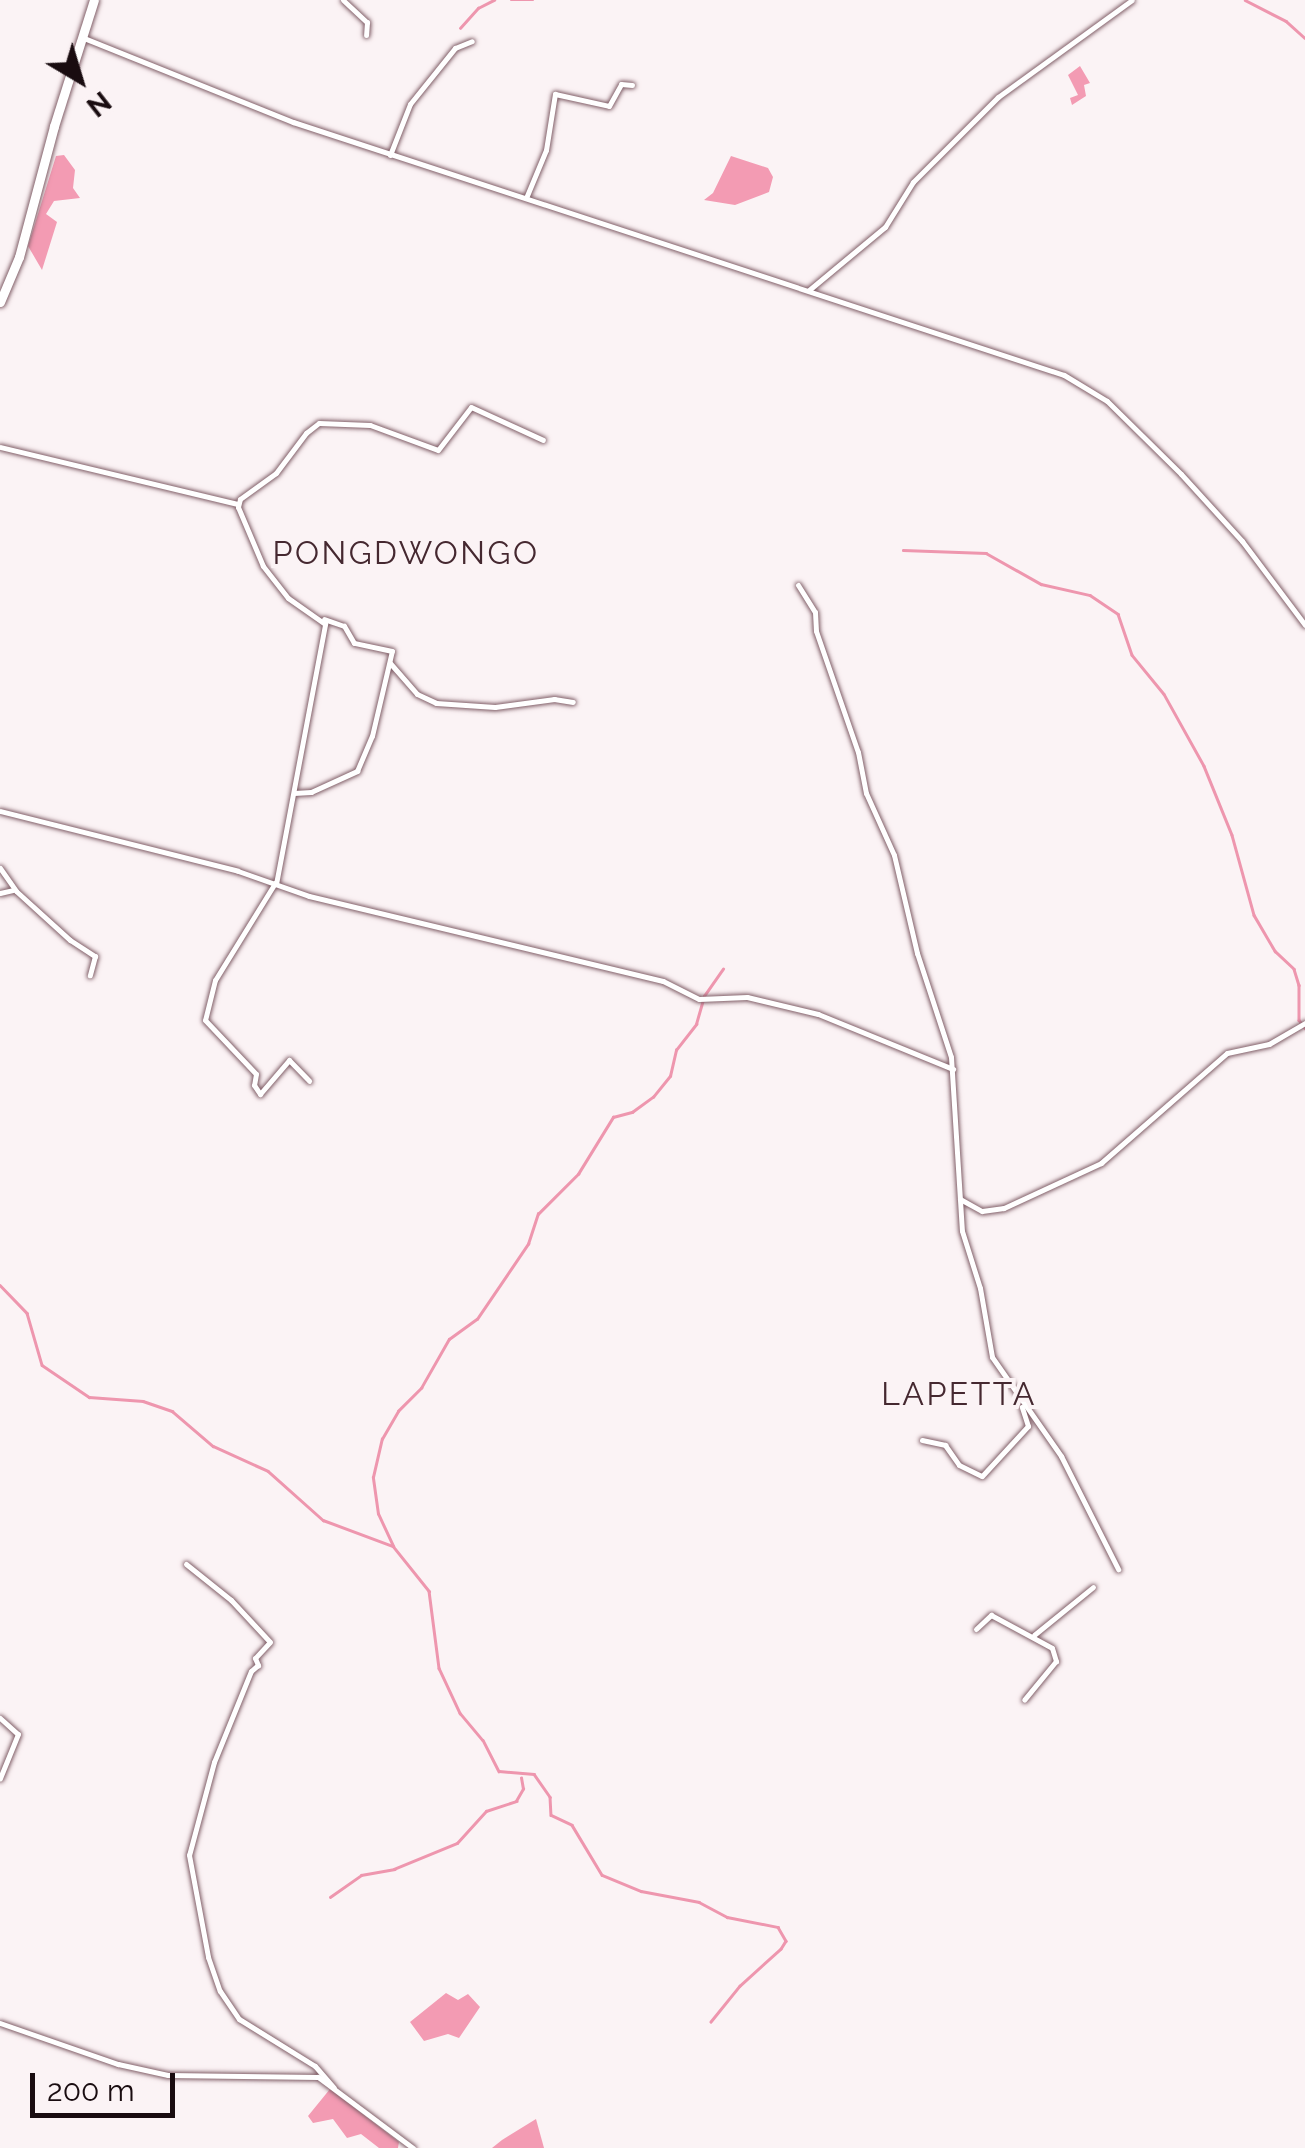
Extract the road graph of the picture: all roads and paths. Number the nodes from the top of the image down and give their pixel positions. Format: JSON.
{"nodes":[{"id":1,"x":94,"y":0,"type":"edge"},
{"id":2,"x":343,"y":0,"type":"edge"},
{"id":3,"x":1132,"y":0,"type":"edge"},
{"id":4,"x":366,"y":35,"type":"dead end"},
{"id":5,"x":84,"y":38,"type":"junction"},
{"id":6,"x":472,"y":41,"type":"dead end"},
{"id":7,"x":632,"y":85,"type":"dead end"},
{"id":8,"x":390,"y":155,"type":"junction"},
{"id":9,"x":526,"y":198,"type":"junction"},
{"id":10,"x":809,"y":290,"type":"junction"},
{"id":11,"x":0,"y":302,"type":"edge"},
{"id":12,"x":543,"y":440,"type":"dead end"},
{"id":13,"x":0,"y":447,"type":"edge"},
{"id":14,"x":237,"y":504,"type":"junction"},
{"id":15,"x":798,"y":585,"type":"dead end"},
{"id":16,"x":324,"y":619,"type":"junction"},
{"id":17,"x":1305,"y":625,"type":"edge"},
{"id":18,"x":390,"y":663,"type":"junction"},
{"id":19,"x":572,"y":702,"type":"dead end"},
{"id":20,"x":294,"y":793,"type":"junction"},
{"id":21,"x":0,"y":811,"type":"edge"},
{"id":22,"x":0,"y":868,"type":"edge"},
{"id":23,"x":276,"y":884,"type":"junction"},
{"id":24,"x":16,"y":891,"type":"junction"},
{"id":25,"x":0,"y":893,"type":"edge"},
{"id":26,"x":90,"y":975,"type":"dead end"},
{"id":27,"x":1305,"y":1023,"type":"edge"},
{"id":28,"x":953,"y":1069,"type":"junction"},
{"id":29,"x":309,"y":1081,"type":"dead end"},
{"id":30,"x":960,"y":1199,"type":"junction"},
{"id":31,"x":1020,"y":1400,"type":"junction"},
{"id":32,"x":922,"y":1440,"type":"dead end"},
{"id":33,"x":186,"y":1564,"type":"dead end"},
{"id":34,"x":1118,"y":1569,"type":"dead end"},
{"id":35,"x":1093,"y":1587,"type":"dead end"},
{"id":36,"x":976,"y":1629,"type":"dead end"},
{"id":37,"x":1034,"y":1635,"type":"junction"},
{"id":38,"x":1024,"y":1700,"type":"dead end"},
{"id":39,"x":0,"y":1718,"type":"edge"},
{"id":40,"x":0,"y":1778,"type":"edge"},
{"id":41,"x":0,"y":2023,"type":"edge"},
{"id":42,"x":334,"y":2088,"type":"junction"},
{"id":43,"x":413,"y":2148,"type":"edge"}],
"edges":[{"from":1,"to":5,"type":"main road"},
{"from":2,"to":4,"type":"street"},
{"from":3,"to":10,"type":"street"},
{"from":5,"to":8,"type":"street"},
{"from":5,"to":11,"type":"main road"},
{"from":6,"to":8,"type":"street"},
{"from":7,"to":9,"type":"street"},
{"from":8,"to":9,"type":"street"},
{"from":9,"to":10,"type":"street"},
{"from":10,"to":17,"type":"street"},
{"from":12,"to":14,"type":"street"},
{"from":13,"to":14,"type":"street"},
{"from":14,"to":16,"type":"street"},
{"from":15,"to":28,"type":"street"},
{"from":16,"to":18,"type":"street"},
{"from":16,"to":20,"type":"street"},
{"from":18,"to":19,"type":"street"},
{"from":18,"to":20,"type":"street"},
{"from":20,"to":23,"type":"street"},
{"from":21,"to":23,"type":"street"},
{"from":22,"to":24,"type":"street"},
{"from":23,"to":28,"type":"street"},
{"from":23,"to":29,"type":"street"},
{"from":24,"to":25,"type":"street"},
{"from":24,"to":26,"type":"street"},
{"from":27,"to":30,"type":"street"},
{"from":28,"to":30,"type":"street"},
{"from":30,"to":31,"type":"street"},
{"from":31,"to":32,"type":"street"},
{"from":31,"to":34,"type":"street"},
{"from":33,"to":42,"type":"street"},
{"from":35,"to":37,"type":"street"},
{"from":36,"to":37,"type":"street"},
{"from":37,"to":38,"type":"street"},
{"from":39,"to":40,"type":"street"},
{"from":41,"to":42,"type":"street"},
{"from":42,"to":43,"type":"street"}]}
